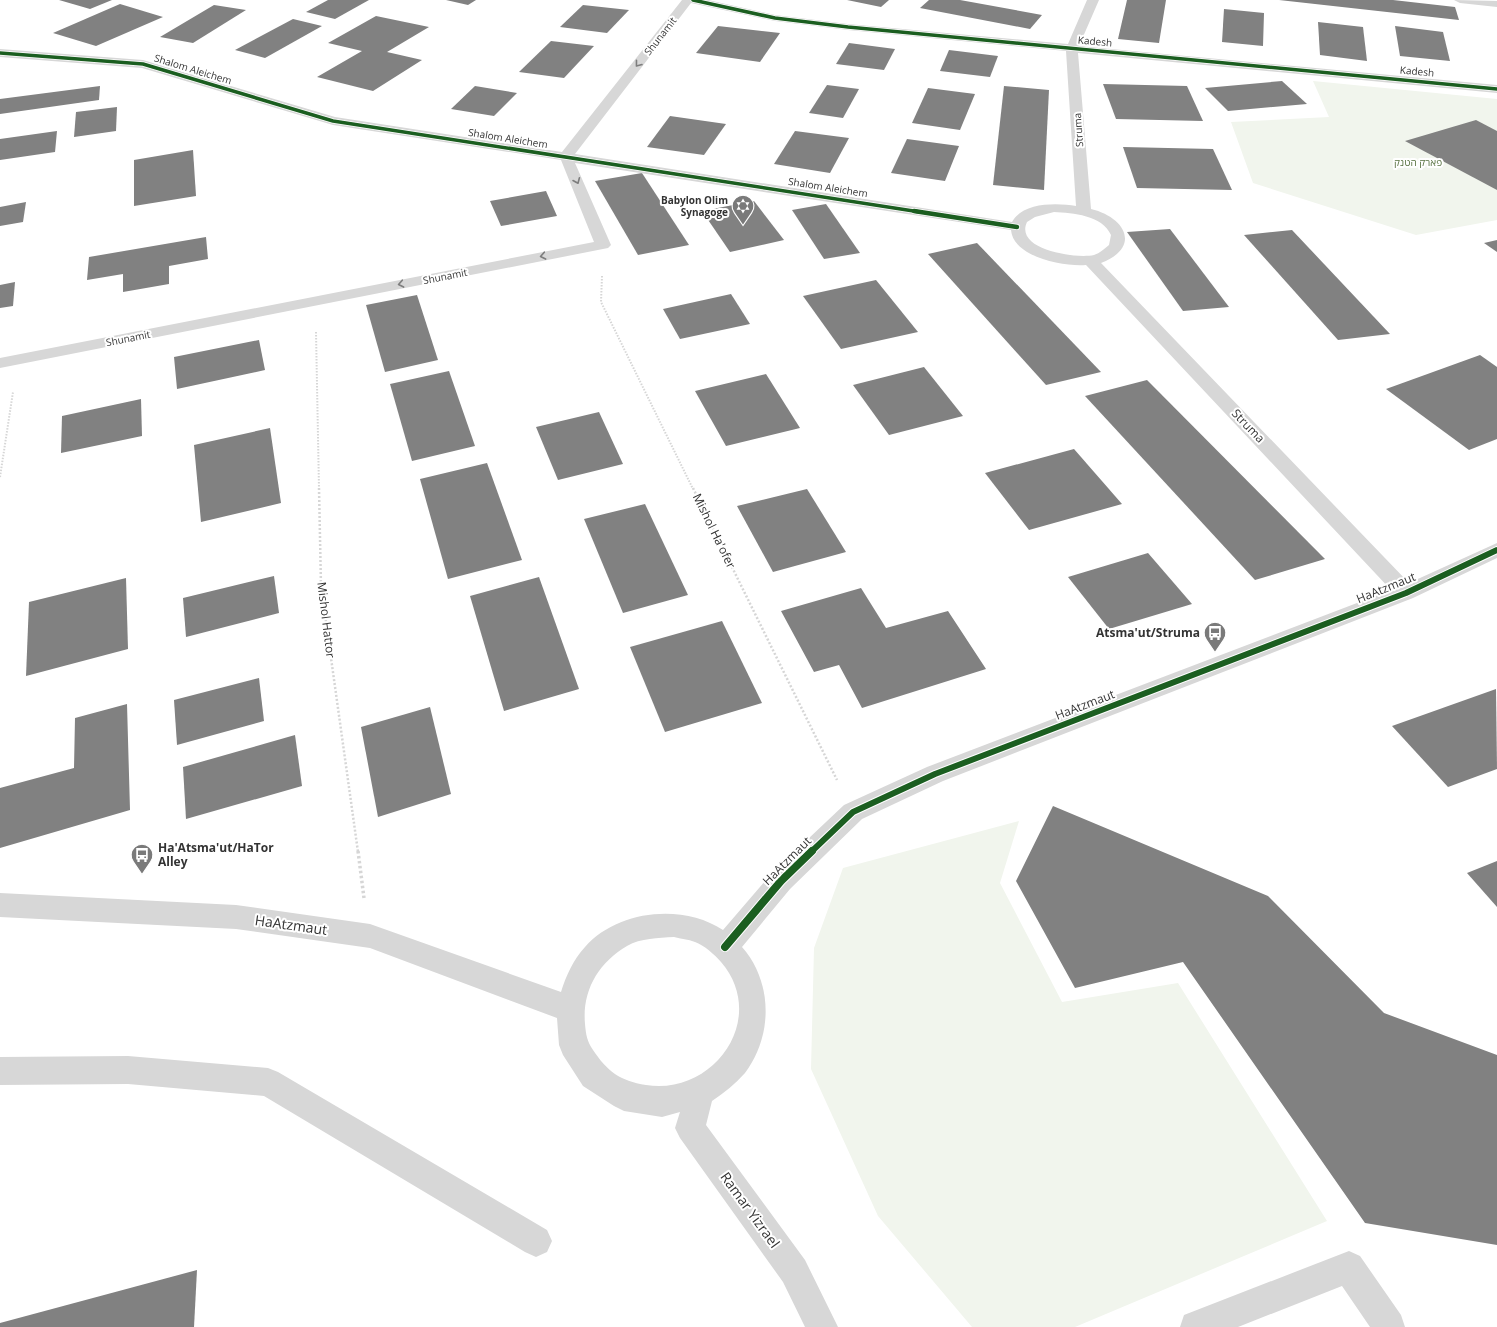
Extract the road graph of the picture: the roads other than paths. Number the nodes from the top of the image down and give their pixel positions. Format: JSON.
{"nodes":[{"id":1,"x":688,"y":0,"type":"edge"},
{"id":2,"x":692,"y":0,"type":"edge"},
{"id":3,"x":1093,"y":0,"type":"edge"},
{"id":4,"x":1460,"y":0,"type":"edge"},
{"id":5,"x":1497,"y":4,"type":"edge"},
{"id":6,"x":1072,"y":49,"type":"junction"},
{"id":7,"x":0,"y":53,"type":"edge"},
{"id":8,"x":1497,"y":89,"type":"edge"},
{"id":9,"x":566,"y":157,"type":"junction"},
{"id":10,"x":1084,"y":211,"type":"junction"},
{"id":11,"x":1017,"y":227,"type":"junction"},
{"id":12,"x":1090,"y":260,"type":"junction"},
{"id":13,"x":0,"y":363,"type":"edge"},
{"id":14,"x":1497,"y":550,"type":"edge"},
{"id":15,"x":1406,"y":592,"type":"junction"},
{"id":16,"x":0,"y":905,"type":"edge"},
{"id":17,"x":726,"y":947,"type":"junction"},
{"id":18,"x":570,"y":1009,"type":"junction"},
{"id":19,"x":0,"y":1071,"type":"edge"},
{"id":20,"x":700,"y":1092,"type":"junction"},
{"id":21,"x":536,"y":1241,"type":"dead end"},
{"id":22,"x":822,"y":1327,"type":"edge"},
{"id":23,"x":1196,"y":1327,"type":"edge"},
{"id":24,"x":1389,"y":1327,"type":"edge"}],
"edges":[{"from":1,"to":9,"type":"street","name":"Shunamit","one_way":true},
{"from":2,"to":6,"type":"street","name":"Kadesh"},
{"from":3,"to":6,"type":"street"},
{"from":4,"to":5,"type":"street"},
{"from":6,"to":8,"type":"street","name":"Kadesh"},
{"from":6,"to":10,"type":"street","name":"Struma"},
{"from":7,"to":9,"type":"street","name":"Shalom Aleichem"},
{"from":9,"to":11,"type":"street","name":"Shalom Aleichem"},
{"from":9,"to":13,"type":"street","name":"Shunamit","one_way":true},
{"from":10,"to":11,"type":"street"},
{"from":10,"to":12,"type":"street"},
{"from":11,"to":12,"type":"street"},
{"from":12,"to":15,"type":"street","name":"Struma"},
{"from":14,"to":15,"type":"street","name":"HaAtzmaut"},
{"from":15,"to":17,"type":"street","name":"HaAtzmaut"},
{"from":16,"to":18,"type":"street","name":"HaAtzmaut"},
{"from":17,"to":18,"type":"street"},
{"from":17,"to":20,"type":"street"},
{"from":18,"to":20,"type":"street"},
{"from":19,"to":21,"type":"street"},
{"from":20,"to":22,"type":"street","name":"Ramar Yizrael"},
{"from":23,"to":24,"type":"street"}]}
